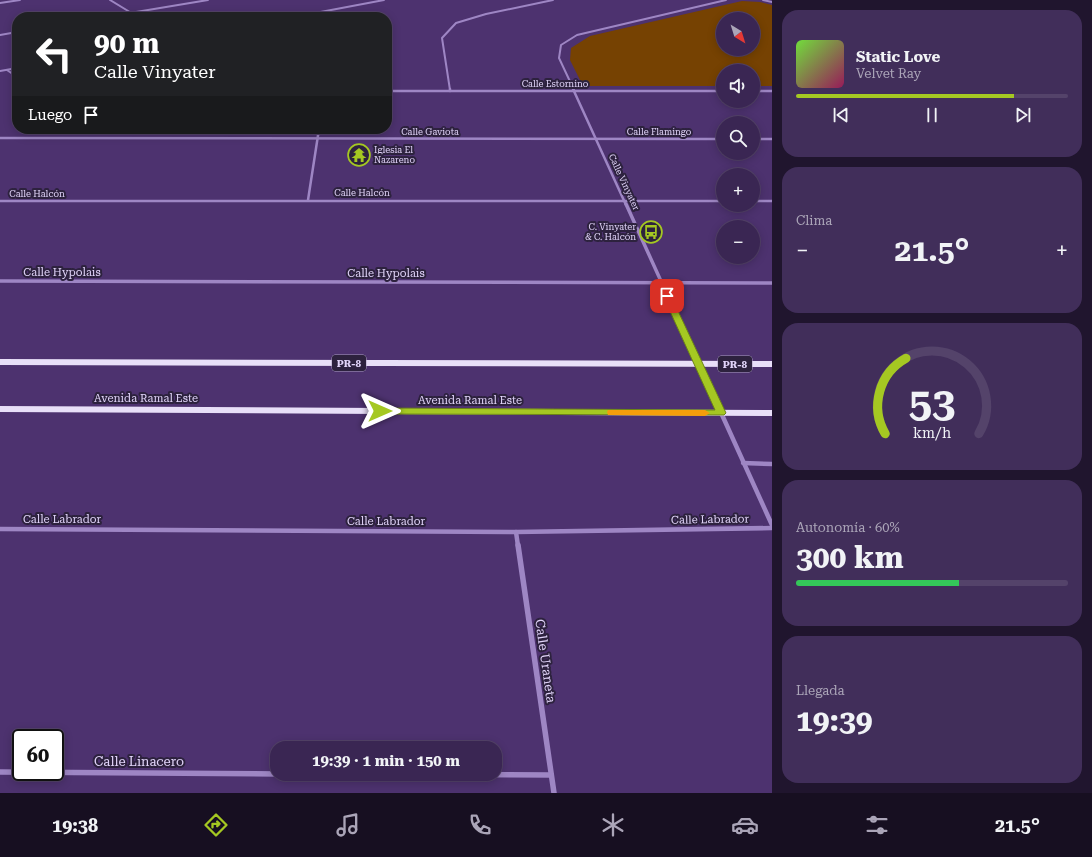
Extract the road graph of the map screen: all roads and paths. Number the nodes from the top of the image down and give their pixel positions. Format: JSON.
{"nodes":[{"id":1,"x":20,"y":0,"type":"edge"},
{"id":2,"x":110,"y":0,"type":"edge"},
{"id":3,"x":208,"y":0,"type":"edge"},
{"id":4,"x":384,"y":0,"type":"edge"},
{"id":5,"x":553,"y":0,"type":"edge"},
{"id":6,"x":726,"y":0,"type":"edge"},
{"id":7,"x":763,"y":0,"type":"edge"},
{"id":8,"x":772,"y":2,"type":"edge"},
{"id":9,"x":0,"y":3,"type":"edge"},
{"id":10,"x":129,"y":12,"type":"edge"},
{"id":11,"x":137,"y":12,"type":"edge"},
{"id":12,"x":322,"y":12,"type":"edge"},
{"id":13,"x":12,"y":33,"type":"edge"},
{"id":14,"x":0,"y":35,"type":"edge"},
{"id":15,"x":12,"y":69,"type":"edge"},
{"id":16,"x":7,"y":70,"type":"junction"},
{"id":17,"x":0,"y":71,"type":"edge"},
{"id":18,"x":12,"y":74,"type":"edge"},
{"id":19,"x":573,"y":90,"type":"junction"},
{"id":20,"x":392,"y":91,"type":"edge"},
{"id":21,"x":450,"y":91,"type":"junction"},
{"id":22,"x":716,"y":91,"type":"edge"},
{"id":23,"x":760,"y":91,"type":"edge"},
{"id":24,"x":772,"y":91,"type":"edge"},
{"id":25,"x":319,"y":134,"type":"edge"},
{"id":26,"x":0,"y":138,"type":"edge"},
{"id":27,"x":318,"y":139,"type":"junction"},
{"id":28,"x":595,"y":139,"type":"junction"},
{"id":29,"x":716,"y":139,"type":"edge"},
{"id":30,"x":760,"y":139,"type":"edge"},
{"id":31,"x":772,"y":139,"type":"edge"},
{"id":32,"x":308,"y":200,"type":"junction"},
{"id":33,"x":0,"y":201,"type":"edge"},
{"id":34,"x":623,"y":201,"type":"junction"},
{"id":35,"x":716,"y":201,"type":"edge"},
{"id":36,"x":760,"y":201,"type":"edge"},
{"id":37,"x":772,"y":201,"type":"edge"},
{"id":38,"x":0,"y":281,"type":"edge"},
{"id":39,"x":661,"y":283,"type":"junction"},
{"id":40,"x":772,"y":283,"type":"edge"},
{"id":41,"x":0,"y":362,"type":"edge"},
{"id":42,"x":698,"y":364,"type":"junction"},
{"id":43,"x":772,"y":364,"type":"edge"},
{"id":44,"x":0,"y":409,"type":"edge"},
{"id":45,"x":721,"y":413,"type":"junction"},
{"id":46,"x":772,"y":413,"type":"edge"},
{"id":47,"x":743,"y":463,"type":"junction"},
{"id":48,"x":772,"y":464,"type":"edge"},
{"id":49,"x":772,"y":527,"type":"edge"},
{"id":50,"x":0,"y":529,"type":"edge"},
{"id":51,"x":516,"y":532,"type":"junction"},
{"id":52,"x":0,"y":772,"type":"edge"},
{"id":53,"x":270,"y":774,"type":"edge"},
{"id":54,"x":502,"y":775,"type":"edge"},
{"id":55,"x":551,"y":775,"type":"junction"},
{"id":56,"x":554,"y":793,"type":"edge"}],
"edges":[{"from":1,"to":9,"type":"street"},
{"from":2,"to":10,"type":"street"},
{"from":3,"to":11,"type":"street"},
{"from":4,"to":12,"type":"street"},
{"from":5,"to":21,"type":"street"},
{"from":6,"to":19,"type":"street","name":"Calle Vinyater"},
{"from":7,"to":8,"type":"street"},
{"from":13,"to":14,"type":"street"},
{"from":15,"to":16,"type":"street"},
{"from":16,"to":17,"type":"street"},
{"from":16,"to":18,"type":"street"},
{"from":19,"to":21,"type":"street","name":"Calle Estornino"},
{"from":19,"to":22,"type":"street","name":"Calle Estornino"},
{"from":19,"to":28,"type":"street","name":"Calle Vinyater"},
{"from":20,"to":21,"type":"street","name":"Calle Estornino"},
{"from":23,"to":24,"type":"street"},
{"from":25,"to":27,"type":"street"},
{"from":26,"to":27,"type":"street","name":"Calle Gaviota"},
{"from":27,"to":28,"type":"street","name":"Calle Gaviota"},
{"from":27,"to":32,"type":"street"},
{"from":28,"to":29,"type":"street","name":"Calle Flamingo"},
{"from":28,"to":34,"type":"street","name":"Calle Vinyater"},
{"from":30,"to":31,"type":"street"},
{"from":32,"to":33,"type":"street","name":"Calle Halcón"},
{"from":32,"to":34,"type":"street","name":"Calle Halcón"},
{"from":34,"to":35,"type":"street","name":"Calle Halcón"},
{"from":34,"to":39,"type":"street","name":"Calle Vinyater"},
{"from":36,"to":37,"type":"street"},
{"from":38,"to":39,"type":"street","name":"Calle Hypolais"},
{"from":39,"to":40,"type":"street","name":"Calle Hypolais"},
{"from":39,"to":42,"type":"street","name":"Calle Vinyater"},
{"from":41,"to":42,"type":"main road","number":"PR-8"},
{"from":42,"to":43,"type":"main road","number":"PR-8"},
{"from":42,"to":45,"type":"street","name":"Calle Vinyater"},
{"from":44,"to":45,"type":"main road","name":"Avenida Ramal Este"},
{"from":45,"to":46,"type":"main road","name":"Avenida Ramal Este"},
{"from":45,"to":47,"type":"street","name":"Calle Vinyater"},
{"from":47,"to":48,"type":"street"},
{"from":47,"to":49,"type":"street","name":"Calle Vinyater"},
{"from":49,"to":51,"type":"street","name":"Calle Labrador"},
{"from":50,"to":51,"type":"street","name":"Calle Labrador"},
{"from":51,"to":55,"type":"street","name":"Calle Uraneta"},
{"from":52,"to":53,"type":"street","name":"Calle Linacero"},
{"from":54,"to":55,"type":"street"},
{"from":55,"to":56,"type":"street","name":"Calle Uraneta"}]}
